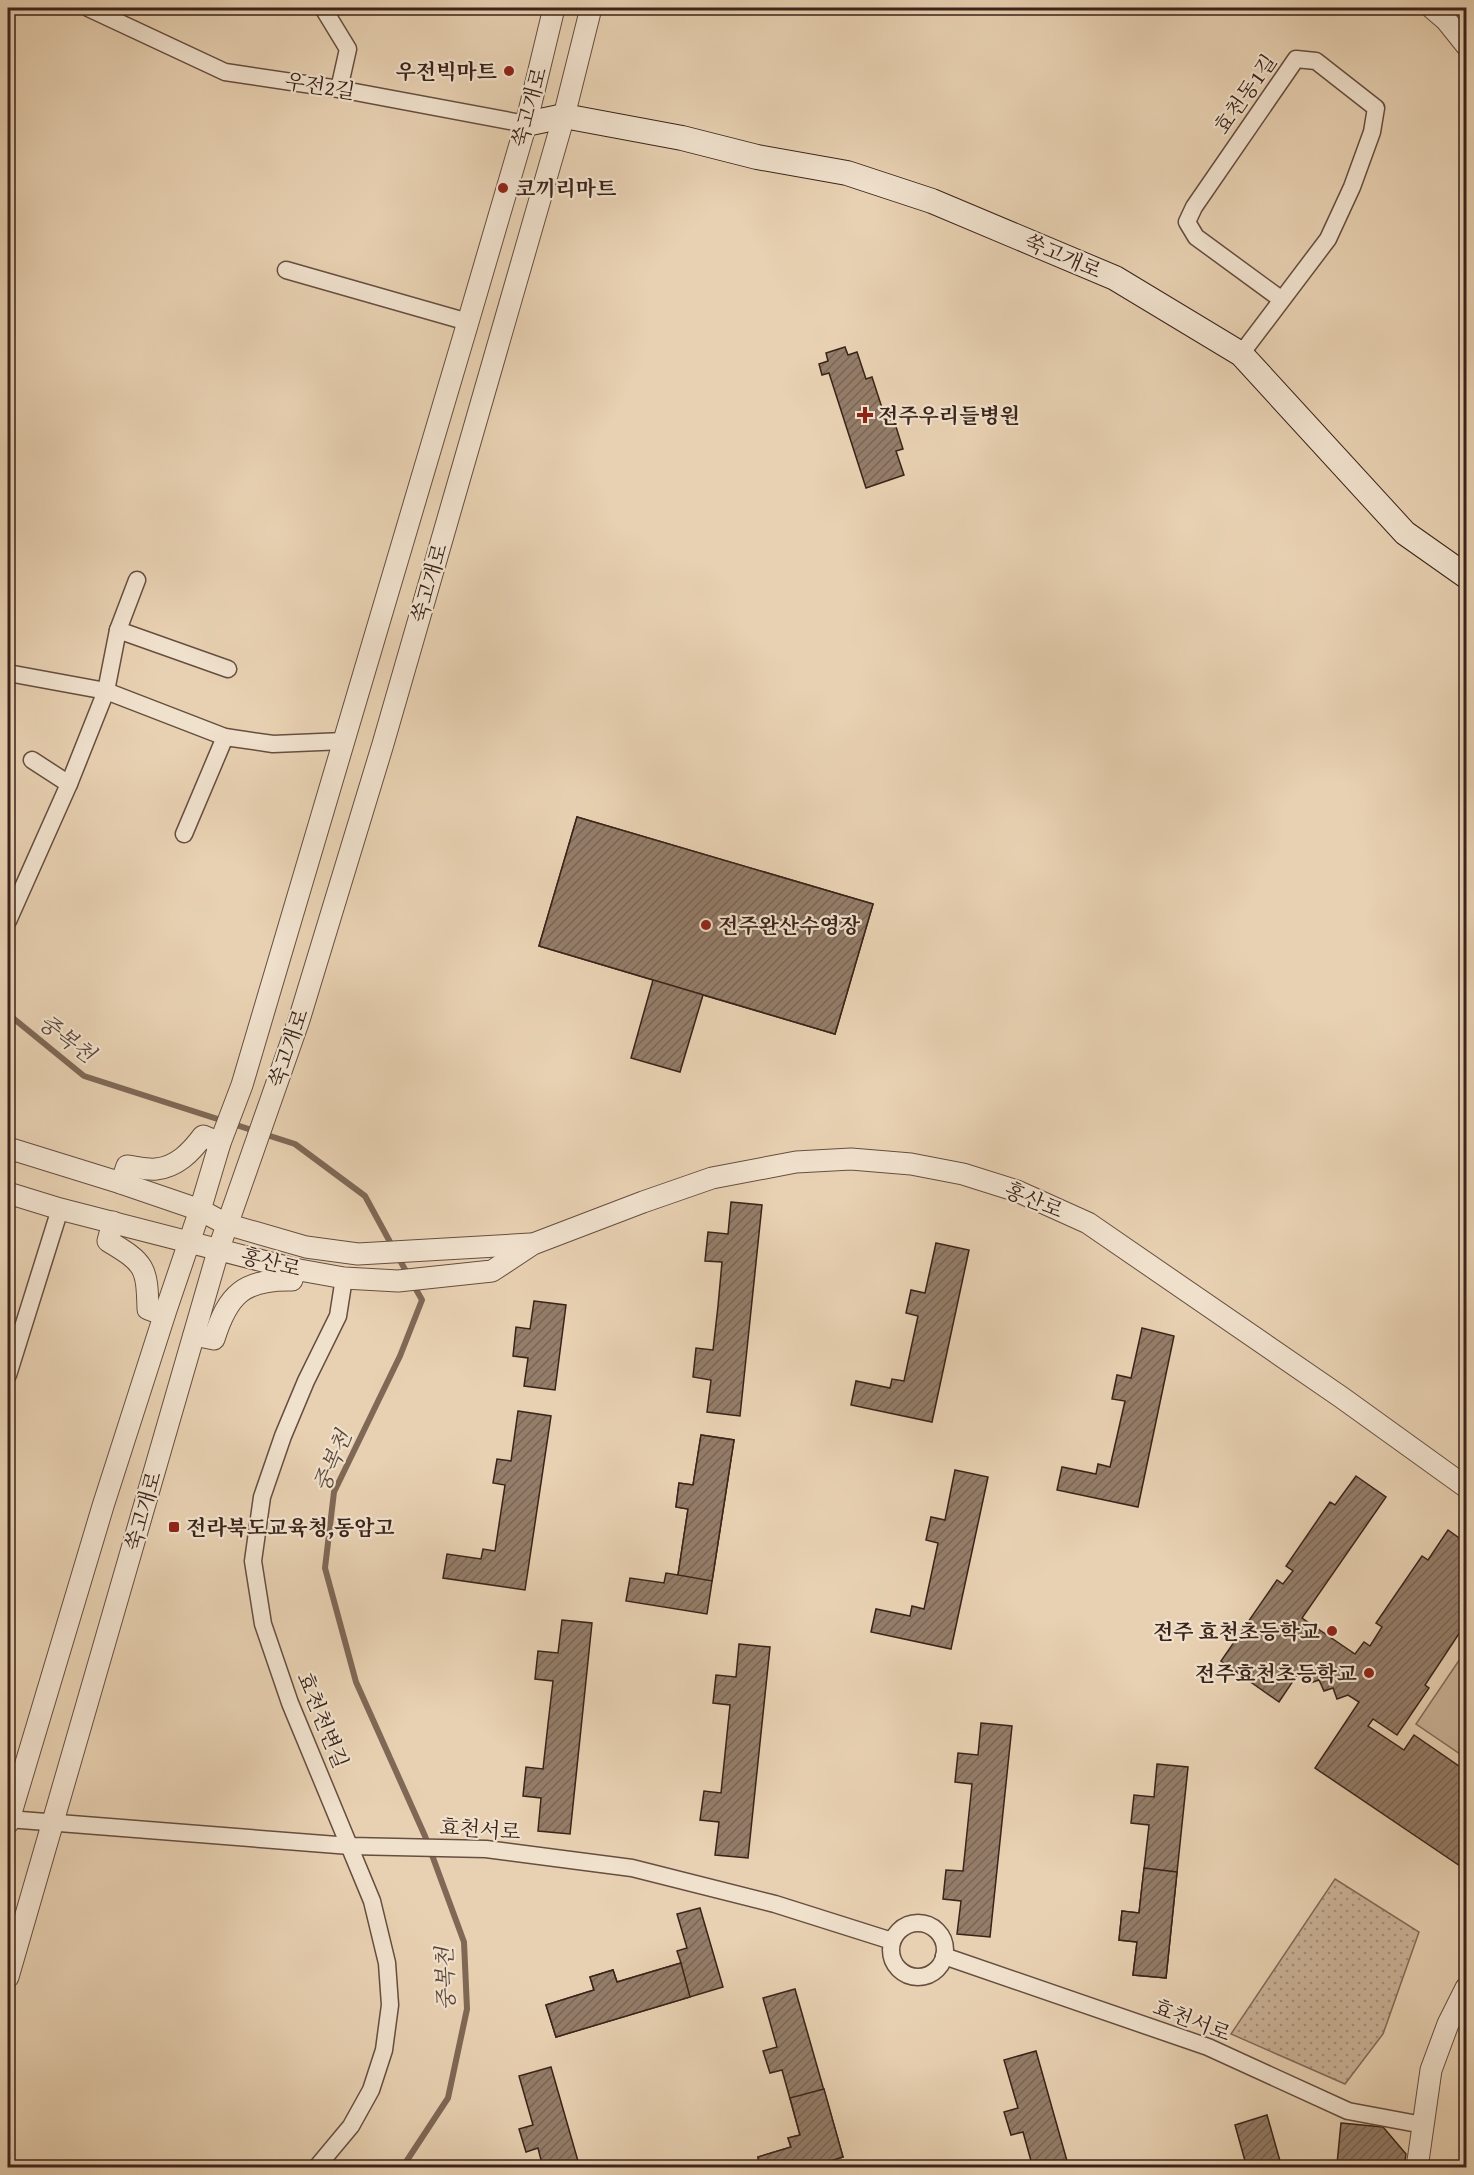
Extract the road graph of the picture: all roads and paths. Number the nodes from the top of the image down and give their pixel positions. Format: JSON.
{"nodes":[{"id":1,"x":88,"y":8,"type":"edge"},
{"id":2,"x":323,"y":8,"type":"edge"},
{"id":3,"x":554,"y":8,"type":"edge"},
{"id":4,"x":591,"y":8,"type":"edge"},
{"id":5,"x":1432,"y":8,"type":"edge"},
{"id":6,"x":1467,"y":45,"type":"edge"},
{"id":7,"x":339,"y":89,"type":"junction"},
{"id":8,"x":564,"y":116,"type":"junction"},
{"id":9,"x":526,"y":124,"type":"junction"},
{"id":10,"x":286,"y":270,"type":"dead end"},
{"id":11,"x":1282,"y":300,"type":"junction"},
{"id":12,"x":468,"y":322,"type":"junction"},
{"id":13,"x":1241,"y":354,"type":"junction"},
{"id":14,"x":1467,"y":576,"type":"edge"},
{"id":15,"x":137,"y":580,"type":"dead end"},
{"id":16,"x":118,"y":630,"type":"junction"},
{"id":17,"x":228,"y":669,"type":"dead end"},
{"id":18,"x":8,"y":673,"type":"edge"},
{"id":19,"x":106,"y":691,"type":"junction"},
{"id":20,"x":225,"y":737,"type":"junction"},
{"id":21,"x":344,"y":741,"type":"junction"},
{"id":22,"x":32,"y":760,"type":"dead end"},
{"id":23,"x":69,"y":784,"type":"junction"},
{"id":24,"x":184,"y":834,"type":"dead end"},
{"id":25,"x":8,"y":921,"type":"edge"},
{"id":26,"x":8,"y":1148,"type":"edge"},
{"id":27,"x":218,"y":1149,"type":"junction"},
{"id":28,"x":121,"y":1183,"type":"junction"},
{"id":29,"x":8,"y":1193,"type":"edge"},
{"id":30,"x":60,"y":1209,"type":"junction"},
{"id":31,"x":200,"y":1210,"type":"junction"},
{"id":32,"x":113,"y":1222,"type":"junction"},
{"id":33,"x":226,"y":1224,"type":"junction"},
{"id":34,"x":189,"y":1241,"type":"junction"},
{"id":35,"x":533,"y":1244,"type":"junction"},
{"id":36,"x":219,"y":1248,"type":"junction"},
{"id":37,"x":294,"y":1269,"type":"junction"},
{"id":38,"x":354,"y":1278,"type":"junction"},
{"id":39,"x":164,"y":1315,"type":"junction"},
{"id":40,"x":194,"y":1335,"type":"junction"},
{"id":41,"x":8,"y":1375,"type":"edge"},
{"id":42,"x":1467,"y":1487,"type":"edge"},
{"id":43,"x":8,"y":1820,"type":"edge"},
{"id":44,"x":54,"y":1823,"type":"junction"},
{"id":45,"x":350,"y":1846,"type":"junction"},
{"id":46,"x":892,"y":1941,"type":"junction"},
{"id":47,"x":944,"y":1956,"type":"junction"},
{"id":48,"x":8,"y":1977,"type":"edge"},
{"id":49,"x":1467,"y":1988,"type":"edge"},
{"id":50,"x":1423,"y":2125,"type":"junction"},
{"id":51,"x":316,"y":2168,"type":"edge"},
{"id":52,"x":1417,"y":2168,"type":"edge"}],
"edges":[{"from":1,"to":7,"type":"street","name":"우전2길"},
{"from":2,"to":7,"type":"street"},
{"from":3,"to":9,"type":"street","name":"쑥고개로"},
{"from":4,"to":8,"type":"street","name":"쑥고개로"},
{"from":5,"to":6,"type":"street"},
{"from":7,"to":9,"type":"street","name":"우전2길"},
{"from":8,"to":9,"type":"main road","name":"우전2길"},
{"from":8,"to":13,"type":"main road","name":"쑥고개로"},
{"from":8,"to":33,"type":"street","name":"쑥고개로"},
{"from":9,"to":12,"type":"street","name":"쑥고개로"},
{"from":10,"to":12,"type":"street"},
{"from":11,"to":11,"type":"street","name":"효천동1길"},
{"from":11,"to":13,"type":"street","name":"효천동1길"},
{"from":12,"to":21,"type":"street","name":"쑥고개로"},
{"from":13,"to":14,"type":"main road","name":"쑥고개로"},
{"from":15,"to":16,"type":"street"},
{"from":16,"to":17,"type":"street"},
{"from":16,"to":19,"type":"street"},
{"from":18,"to":19,"type":"street"},
{"from":19,"to":20,"type":"street"},
{"from":19,"to":23,"type":"street"},
{"from":20,"to":21,"type":"street"},
{"from":20,"to":24,"type":"street"},
{"from":21,"to":27,"type":"street","name":"쑥고개로"},
{"from":22,"to":23,"type":"street"},
{"from":23,"to":25,"type":"street"},
{"from":26,"to":28,"type":"street","name":"홍산로"},
{"from":27,"to":28,"type":"street"},
{"from":27,"to":31,"type":"street","name":"쑥고개로"},
{"from":28,"to":31,"type":"street","name":"홍산로"},
{"from":29,"to":30,"type":"street","name":"홍산로"},
{"from":30,"to":32,"type":"street","name":"홍산로"},
{"from":30,"to":41,"type":"street"},
{"from":31,"to":33,"type":"street","name":"홍산로"},
{"from":31,"to":34,"type":"street","name":"쑥고개로"},
{"from":32,"to":34,"type":"street","name":"홍산로"},
{"from":32,"to":39,"type":"street"},
{"from":33,"to":35,"type":"street","name":"홍산로"},
{"from":33,"to":36,"type":"street","name":"쑥고개로"},
{"from":34,"to":36,"type":"street","name":"홍산로"},
{"from":34,"to":39,"type":"street","name":"쑥고개로"},
{"from":35,"to":38,"type":"street","name":"홍산로"},
{"from":35,"to":42,"type":"street","name":"홍산로"},
{"from":36,"to":37,"type":"street","name":"홍산로"},
{"from":36,"to":40,"type":"street","name":"쑥고개로"},
{"from":37,"to":38,"type":"street","name":"홍산로"},
{"from":37,"to":40,"type":"street"},
{"from":38,"to":45,"type":"street","name":"효천천변길"},
{"from":39,"to":43,"type":"street","name":"쑥고개로"},
{"from":40,"to":44,"type":"street","name":"쑥고개로"},
{"from":43,"to":44,"type":"street","name":"효천서로"},
{"from":44,"to":45,"type":"street","name":"효천서로"},
{"from":44,"to":48,"type":"street","name":"쑥고개로"},
{"from":45,"to":46,"type":"street","name":"효천서로"},
{"from":45,"to":51,"type":"street","name":"효천천변길"},
{"from":46,"to":47,"type":"street"},
{"from":46,"to":47,"type":"street"},
{"from":47,"to":50,"type":"street","name":"효천서로"},
{"from":49,"to":50,"type":"street"},
{"from":50,"to":52,"type":"street"}]}
